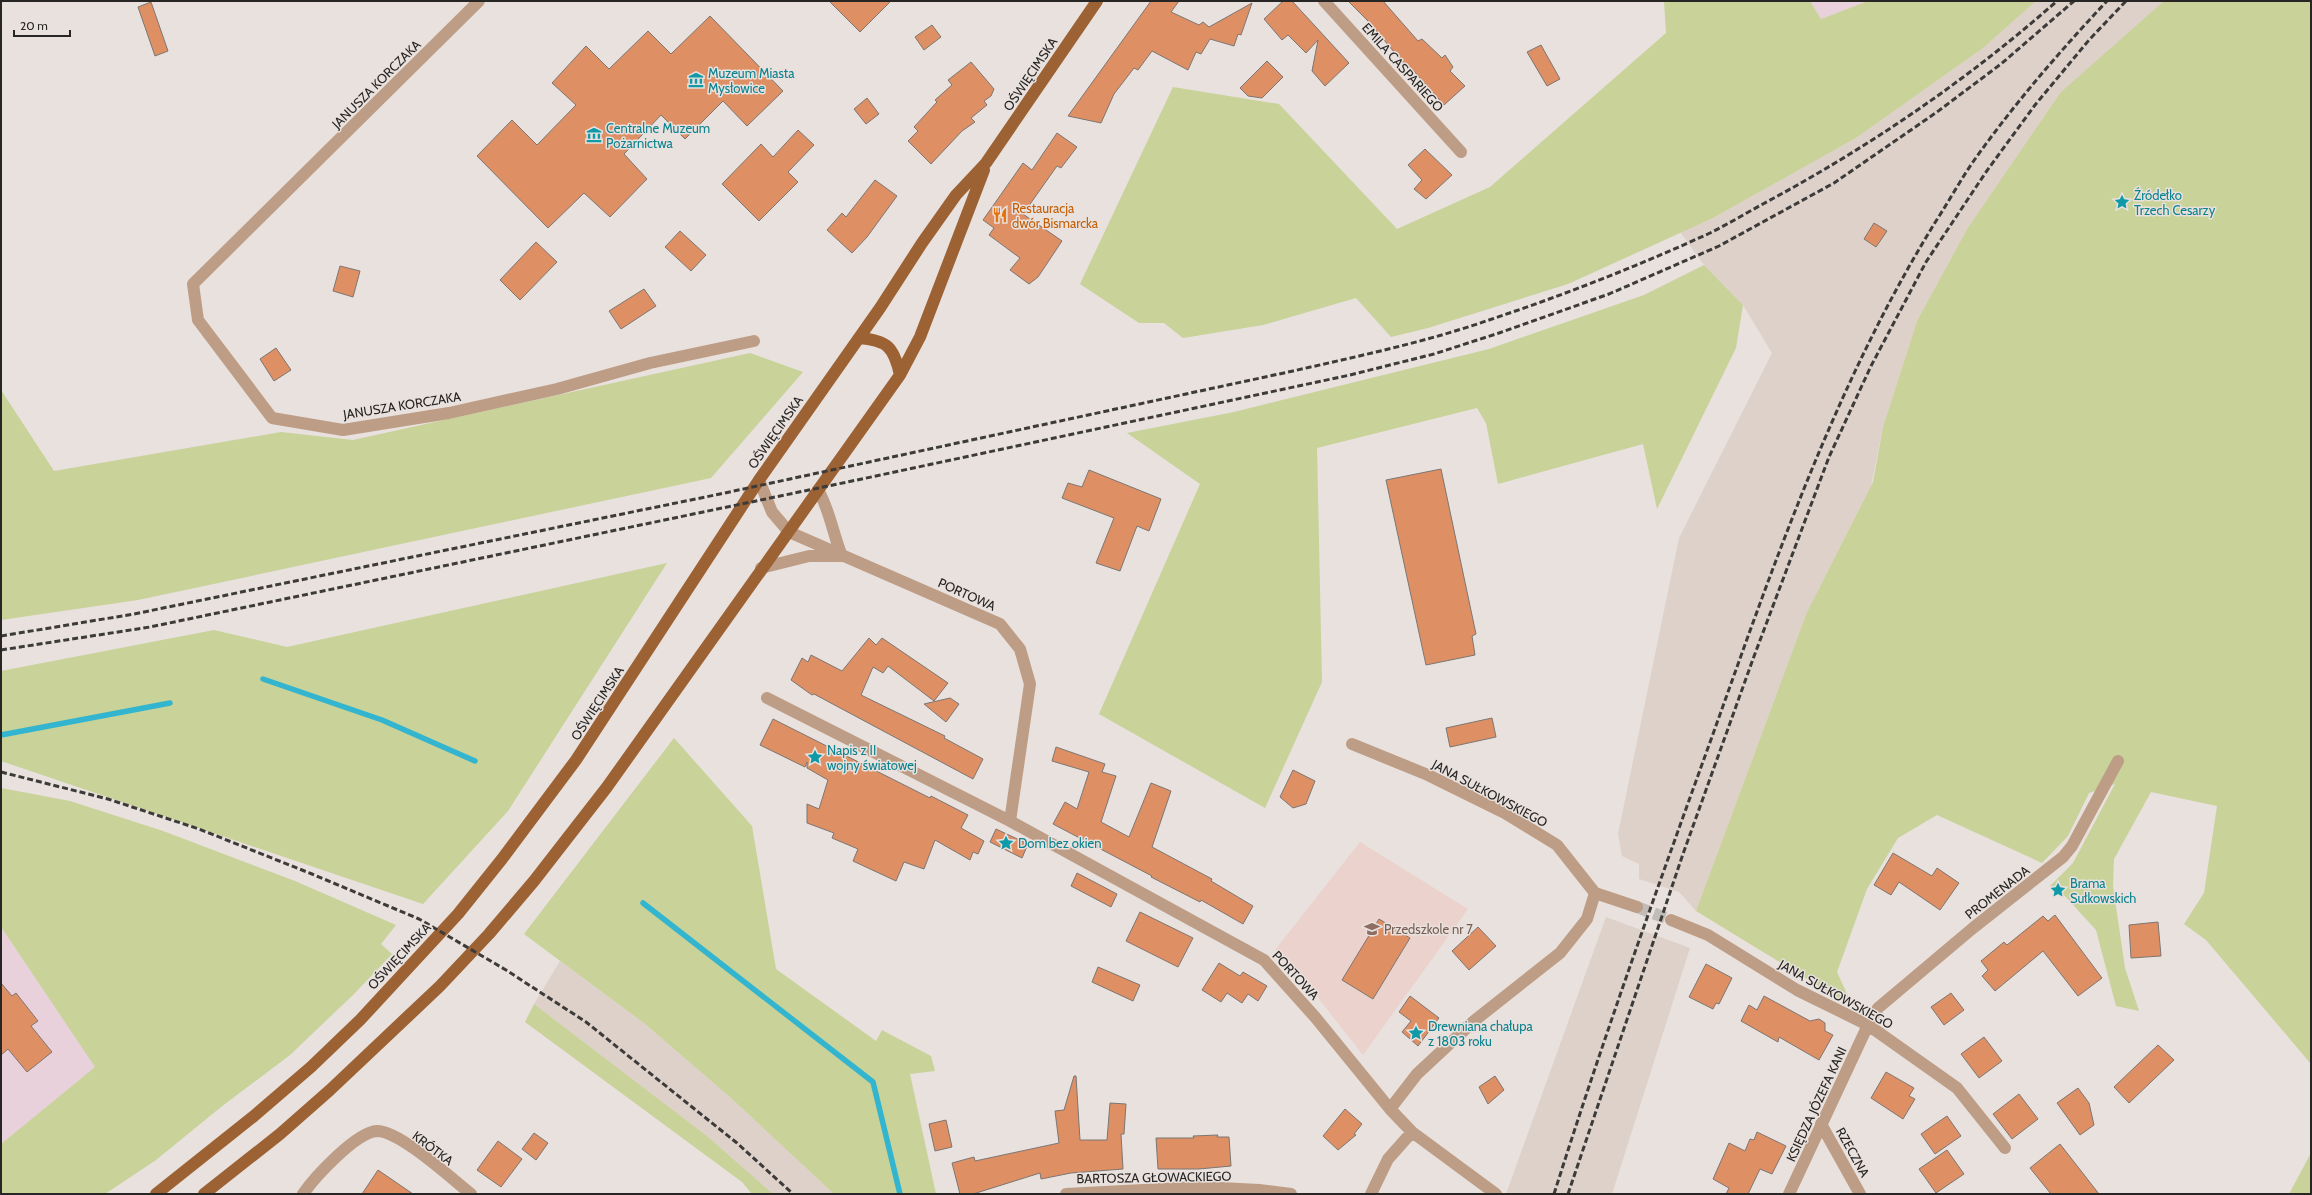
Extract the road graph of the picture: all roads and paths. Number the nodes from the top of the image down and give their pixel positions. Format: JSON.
{"nodes":[{"id":1,"x":479,"y":1,"type":"edge"},
{"id":2,"x":1097,"y":1,"type":"edge"},
{"id":3,"x":1324,"y":1,"type":"edge"},
{"id":4,"x":1461,"y":152,"type":"dead end"},
{"id":5,"x":986,"y":163,"type":"junction"},
{"id":6,"x":859,"y":338,"type":"junction"},
{"id":7,"x":754,"y":341,"type":"dead end"},
{"id":8,"x":900,"y":375,"type":"junction"},
{"id":9,"x":759,"y":480,"type":"junction"},
{"id":10,"x":818,"y":490,"type":"junction"},
{"id":11,"x":789,"y":532,"type":"junction"},
{"id":12,"x":842,"y":556,"type":"junction"},
{"id":13,"x":761,"y":568,"type":"junction"},
{"id":14,"x":767,"y":698,"type":"dead end"},
{"id":15,"x":1352,"y":744,"type":"dead end"},
{"id":16,"x":2118,"y":761,"type":"dead end"},
{"id":17,"x":1010,"y":821,"type":"junction"},
{"id":18,"x":1595,"y":893,"type":"junction"},
{"id":19,"x":1637,"y":907,"type":"tunnel mouth"},
{"id":20,"x":1671,"y":920,"type":"tunnel mouth"},
{"id":21,"x":1868,"y":1025,"type":"junction"},
{"id":22,"x":1390,"y":1109,"type":"junction"},
{"id":23,"x":1821,"y":1124,"type":"junction"},
{"id":24,"x":1412,"y":1132,"type":"junction"},
{"id":25,"x":2005,"y":1148,"type":"dead end"},
{"id":26,"x":156,"y":1194,"type":"edge"},
{"id":27,"x":204,"y":1194,"type":"edge"},
{"id":28,"x":303,"y":1194,"type":"edge"},
{"id":29,"x":471,"y":1194,"type":"edge"},
{"id":30,"x":1066,"y":1194,"type":"edge"},
{"id":31,"x":1291,"y":1194,"type":"edge"},
{"id":32,"x":1371,"y":1194,"type":"edge"},
{"id":33,"x":1496,"y":1194,"type":"edge"},
{"id":34,"x":1789,"y":1194,"type":"edge"},
{"id":35,"x":1860,"y":1194,"type":"edge"}],
"edges":[{"from":1,"to":7,"type":"street","name":"JANUSZA KORCZAKA"},
{"from":2,"to":5,"type":"main road","name":"OŚWIĘCIMSKA"},
{"from":3,"to":4,"type":"street","name":"EMILA CASPARIEGO"},
{"from":5,"to":6,"type":"main road","name":"OŚWIĘCIMSKA"},
{"from":5,"to":8,"type":"main road","name":"OŚWIĘCIMSKA"},
{"from":6,"to":8,"type":"main road"},
{"from":6,"to":9,"type":"main road","name":"OŚWIĘCIMSKA"},
{"from":8,"to":10,"type":"main road","name":"OŚWIĘCIMSKA"},
{"from":9,"to":11,"type":"street"},
{"from":9,"to":26,"type":"main road","name":"OŚWIĘCIMSKA"},
{"from":10,"to":11,"type":"main road","name":"OŚWIĘCIMSKA"},
{"from":10,"to":12,"type":"street"},
{"from":11,"to":12,"type":"street","name":"PORTOWA"},
{"from":11,"to":13,"type":"main road","name":"OŚWIĘCIMSKA"},
{"from":12,"to":13,"type":"street","name":"PORTOWA"},
{"from":12,"to":17,"type":"street","name":"PORTOWA"},
{"from":13,"to":27,"type":"main road","name":"OŚWIĘCIMSKA"},
{"from":14,"to":17,"type":"street","name":"PORTOWA"},
{"from":15,"to":18,"type":"street","name":"JANA SUŁKOWSKIEGO"},
{"from":16,"to":21,"type":"street","name":"PROMENADA"},
{"from":17,"to":22,"type":"street","name":"PORTOWA"},
{"from":18,"to":19,"type":"street"},
{"from":18,"to":22,"type":"street"},
{"from":20,"to":21,"type":"street","name":"JANA SUŁKOWSKIEGO"},
{"from":21,"to":23,"type":"street","name":"KSIĘDZA JÓZEFA KANI"},
{"from":21,"to":25,"type":"street","name":"JANA SUŁKOWSKIEGO"},
{"from":22,"to":24,"type":"street","name":"PORTOWA"},
{"from":23,"to":34,"type":"street","name":"KSIĘDZA JÓZEFA KANI"},
{"from":23,"to":35,"type":"street","name":"RZECZNA"},
{"from":24,"to":32,"type":"street"},
{"from":24,"to":33,"type":"street","name":"PORTOWA"},
{"from":28,"to":29,"type":"street","name":"KRÓTKA"},
{"from":30,"to":31,"type":"street","name":"BARTOSZA GŁOWACKIEGO"}]}
